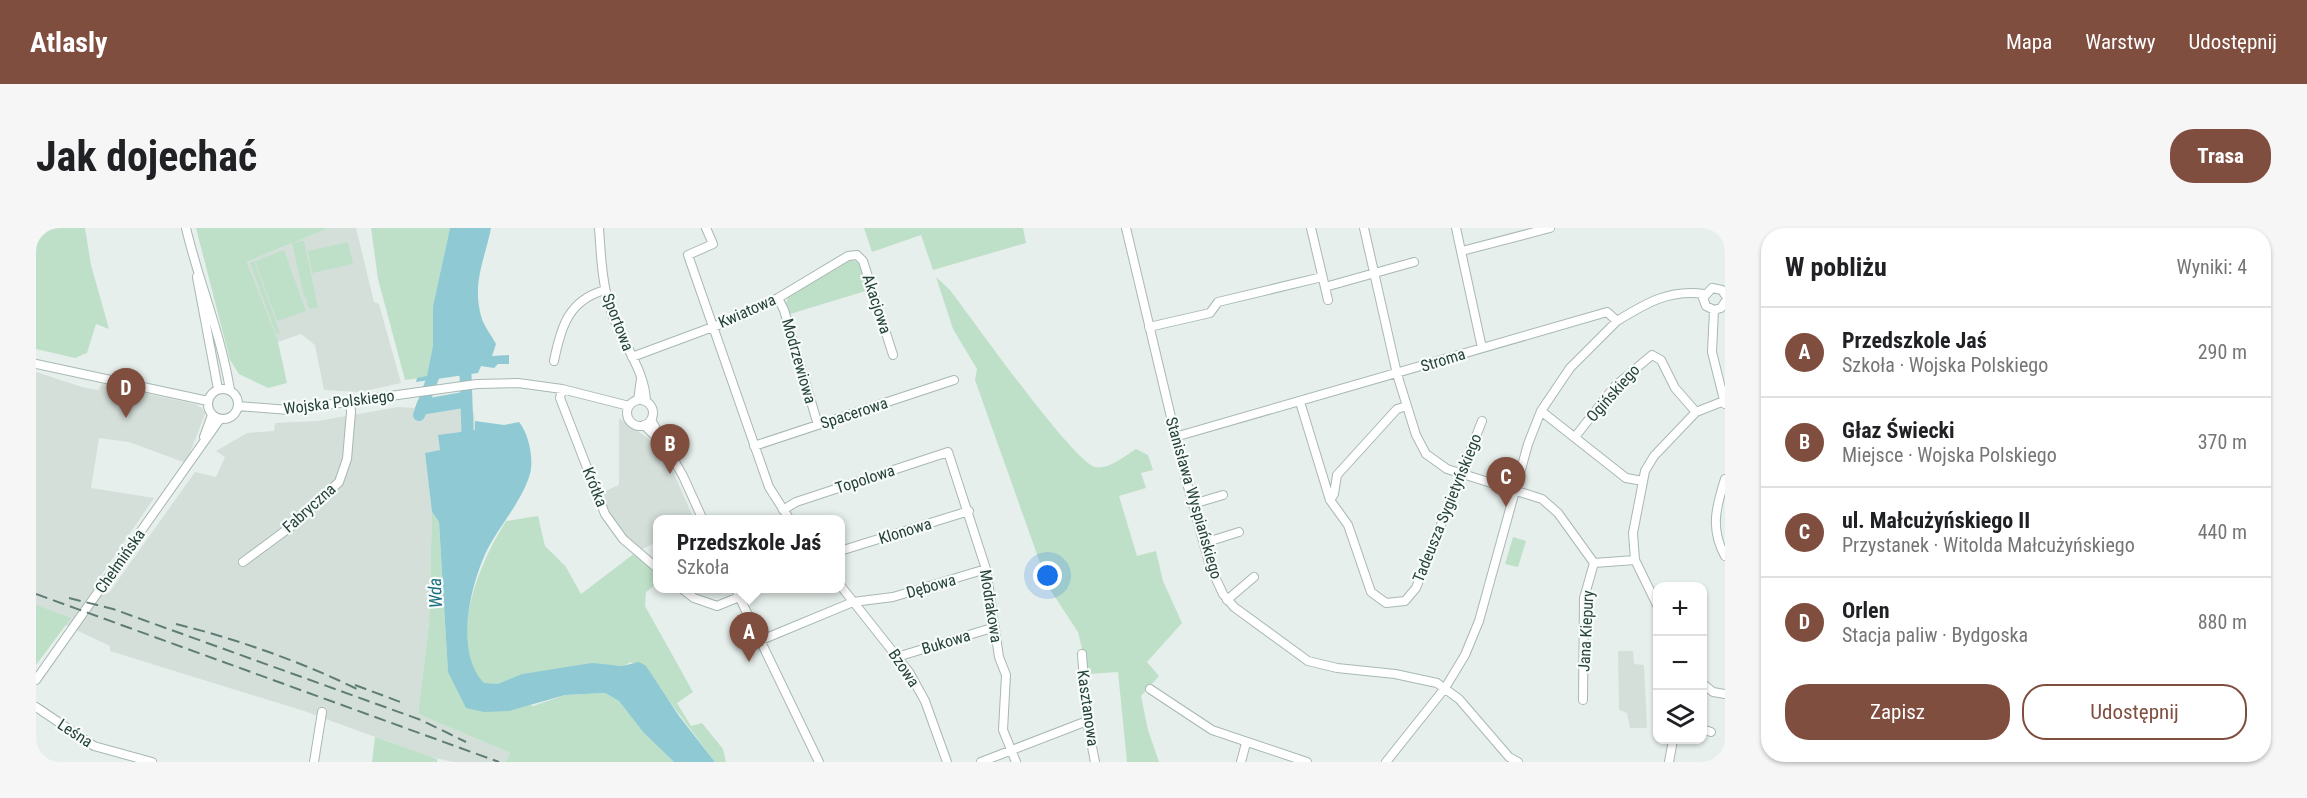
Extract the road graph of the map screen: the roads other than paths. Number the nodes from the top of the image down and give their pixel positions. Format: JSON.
{"nodes":[{"id":1,"x":186,"y":228,"type":"edge"},
{"id":2,"x":599,"y":228,"type":"edge"},
{"id":3,"x":706,"y":228,"type":"edge"},
{"id":4,"x":1126,"y":228,"type":"edge"},
{"id":5,"x":1311,"y":228,"type":"edge"},
{"id":6,"x":1364,"y":228,"type":"edge"},
{"id":7,"x":1456,"y":228,"type":"edge"},
{"id":8,"x":1550,"y":228,"type":"edge"},
{"id":9,"x":1462,"y":251,"type":"junction"},
{"id":10,"x":857,"y":255,"type":"joint"},
{"id":11,"x":1414,"y":262,"type":"dead end"},
{"id":12,"x":1374,"y":274,"type":"junction"},
{"id":13,"x":197,"y":275,"type":"junction"},
{"id":14,"x":1322,"y":277,"type":"junction"},
{"id":15,"x":1325,"y":287,"type":"junction"},
{"id":16,"x":605,"y":290,"type":"junction"},
{"id":17,"x":1704,"y":294,"type":"junction"},
{"id":18,"x":1725,"y":294,"type":"edge"},
{"id":19,"x":778,"y":298,"type":"junction"},
{"id":20,"x":1328,"y":300,"type":"dead end"},
{"id":21,"x":1725,"y":302,"type":"edge"},
{"id":22,"x":1714,"y":310,"type":"junction"},
{"id":23,"x":1617,"y":321,"type":"junction"},
{"id":24,"x":1149,"y":327,"type":"junction"},
{"id":25,"x":711,"y":328,"type":"junction"},
{"id":26,"x":1482,"y":348,"type":"junction"},
{"id":27,"x":893,"y":355,"type":"dead end"},
{"id":28,"x":632,"y":357,"type":"junction"},
{"id":29,"x":554,"y":361,"type":"dead end"},
{"id":30,"x":36,"y":364,"type":"edge"},
{"id":31,"x":1397,"y":374,"type":"junction"},
{"id":32,"x":954,"y":380,"type":"dead end"},
{"id":33,"x":562,"y":388,"type":"junction"},
{"id":34,"x":218,"y":390,"type":"junction"},
{"id":35,"x":230,"y":390,"type":"junction"},
{"id":36,"x":642,"y":400,"type":"junction"},
{"id":37,"x":208,"y":401,"type":"junction"},
{"id":38,"x":350,"y":402,"type":"junction"},
{"id":39,"x":1300,"y":402,"type":"junction"},
{"id":40,"x":1725,"y":403,"type":"edge"},
{"id":41,"x":238,"y":406,"type":"junction"},
{"id":42,"x":1407,"y":406,"type":"junction"},
{"id":43,"x":628,"y":410,"type":"junction"},
{"id":44,"x":1541,"y":411,"type":"junction"},
{"id":45,"x":1696,"y":412,"type":"junction"},
{"id":46,"x":212,"y":415,"type":"junction"},
{"id":47,"x":220,"y":419,"type":"junction"},
{"id":48,"x":651,"y":420,"type":"junction"},
{"id":49,"x":1482,"y":421,"type":"dead end"},
{"id":50,"x":644,"y":425,"type":"junction"},
{"id":51,"x":818,"y":425,"type":"junction"},
{"id":52,"x":1175,"y":437,"type":"junction"},
{"id":53,"x":1575,"y":438,"type":"junction"},
{"id":54,"x":203,"y":442,"type":"junction"},
{"id":55,"x":663,"y":442,"type":"junction"},
{"id":56,"x":754,"y":446,"type":"junction"},
{"id":57,"x":948,"y":452,"type":"joint"},
{"id":58,"x":1461,"y":473,"type":"junction"},
{"id":59,"x":1725,"y":479,"type":"edge"},
{"id":60,"x":1643,"y":481,"type":"junction"},
{"id":61,"x":1515,"y":490,"type":"junction"},
{"id":62,"x":1223,"y":495,"type":"dead end"},
{"id":63,"x":1330,"y":500,"type":"junction"},
{"id":64,"x":1193,"y":504,"type":"junction"},
{"id":65,"x":783,"y":510,"type":"junction"},
{"id":66,"x":969,"y":511,"type":"junction"},
{"id":67,"x":701,"y":515,"type":"edge"},
{"id":68,"x":787,"y":515,"type":"edge"},
{"id":69,"x":1239,"y":532,"type":"dead end"},
{"id":70,"x":1204,"y":543,"type":"junction"},
{"id":71,"x":845,"y":549,"type":"edge"},
{"id":72,"x":1725,"y":556,"type":"edge"},
{"id":73,"x":1635,"y":560,"type":"junction"},
{"id":74,"x":243,"y":562,"type":"dead end"},
{"id":75,"x":1594,"y":563,"type":"junction"},
{"id":76,"x":653,"y":565,"type":"edge"},
{"id":77,"x":986,"y":569,"type":"junction"},
{"id":78,"x":1254,"y":578,"type":"dead end"},
{"id":79,"x":845,"y":592,"type":"edge"},
{"id":80,"x":688,"y":593,"type":"edge"},
{"id":81,"x":736,"y":593,"type":"edge"},
{"id":82,"x":737,"y":593,"type":"edge"},
{"id":83,"x":1653,"y":597,"type":"edge"},
{"id":84,"x":1227,"y":600,"type":"junction"},
{"id":85,"x":875,"y":601,"type":"junction"},
{"id":86,"x":853,"y":602,"type":"junction"},
{"id":87,"x":867,"y":619,"type":"junction"},
{"id":88,"x":995,"y":627,"type":"junction"},
{"id":89,"x":759,"y":640,"type":"junction"},
{"id":90,"x":1082,"y":654,"type":"dead end"},
{"id":91,"x":897,"y":657,"type":"junction"},
{"id":92,"x":36,"y":680,"type":"edge"},
{"id":93,"x":1707,"y":687,"type":"edge"},
{"id":94,"x":1445,"y":688,"type":"junction"},
{"id":95,"x":1150,"y":689,"type":"dead end"},
{"id":96,"x":1725,"y":694,"type":"edge"},
{"id":97,"x":1583,"y":700,"type":"dead end"},
{"id":98,"x":36,"y":707,"type":"edge"},
{"id":99,"x":322,"y":712,"type":"dead end"},
{"id":100,"x":1088,"y":721,"type":"junction"},
{"id":101,"x":1707,"y":731,"type":"edge"},
{"id":102,"x":1711,"y":732,"type":"dead end"},
{"id":103,"x":1246,"y":743,"type":"junction"},
{"id":104,"x":1672,"y":744,"type":"edge"},
{"id":105,"x":1011,"y":750,"type":"junction"},
{"id":106,"x":153,"y":762,"type":"edge"},
{"id":107,"x":314,"y":762,"type":"edge"},
{"id":108,"x":819,"y":762,"type":"edge"},
{"id":109,"x":947,"y":762,"type":"edge"},
{"id":110,"x":981,"y":762,"type":"edge"},
{"id":111,"x":1016,"y":762,"type":"edge"},
{"id":112,"x":1095,"y":762,"type":"edge"},
{"id":113,"x":1241,"y":762,"type":"edge"},
{"id":114,"x":1307,"y":762,"type":"edge"},
{"id":115,"x":1386,"y":762,"type":"edge"},
{"id":116,"x":1518,"y":762,"type":"edge"},
{"id":117,"x":1670,"y":762,"type":"edge"}],
"edges":[{"from":1,"to":13,"type":"street"},
{"from":2,"to":16,"type":"street","name":"Sportowa"},
{"from":3,"to":25,"type":"street"},
{"from":4,"to":24,"type":"street","name":"Stanisława Wyspiańskiego"},
{"from":5,"to":14,"type":"street"},
{"from":6,"to":12,"type":"street"},
{"from":7,"to":9,"type":"street"},
{"from":8,"to":9,"type":"street"},
{"from":9,"to":26,"type":"street"},
{"from":10,"to":19,"type":"street","name":"Kwiatowa"},
{"from":10,"to":27,"type":"street","name":"Akacjowa"},
{"from":11,"to":12,"type":"street"},
{"from":12,"to":15,"type":"street"},
{"from":12,"to":31,"type":"street"},
{"from":13,"to":34,"type":"street"},
{"from":13,"to":35,"type":"street"},
{"from":14,"to":15,"type":"street"},
{"from":14,"to":24,"type":"street"},
{"from":15,"to":20,"type":"street"},
{"from":16,"to":28,"type":"street","name":"Sportowa"},
{"from":16,"to":29,"type":"street"},
{"from":17,"to":18,"type":"street"},
{"from":17,"to":22,"type":"street"},
{"from":17,"to":23,"type":"street"},
{"from":19,"to":25,"type":"street","name":"Kwiatowa"},
{"from":19,"to":51,"type":"street","name":"Modrzewiowa"},
{"from":21,"to":22,"type":"street"},
{"from":22,"to":40,"type":"street"},
{"from":23,"to":26,"type":"street","name":"Stroma"},
{"from":23,"to":44,"type":"street"},
{"from":24,"to":52,"type":"street","name":"Stanisława Wyspiańskiego"},
{"from":25,"to":28,"type":"street","name":"Kwiatowa"},
{"from":25,"to":56,"type":"street"},
{"from":26,"to":31,"type":"street","name":"Stroma"},
{"from":28,"to":36,"type":"street","name":"Sportowa"},
{"from":30,"to":37,"type":"street"},
{"from":31,"to":39,"type":"street","name":"Stroma"},
{"from":31,"to":42,"type":"street"},
{"from":32,"to":51,"type":"street","name":"Spacerowa"},
{"from":33,"to":38,"type":"street","name":"Wojska Polskiego"},
{"from":33,"to":43,"type":"street"},
{"from":33,"to":76,"type":"street","name":"Krótka"},
{"from":34,"to":35,"type":"street"},
{"from":34,"to":37,"type":"street"},
{"from":35,"to":41,"type":"street"},
{"from":36,"to":43,"type":"street"},
{"from":36,"to":48,"type":"street"},
{"from":37,"to":46,"type":"street"},
{"from":38,"to":41,"type":"street","name":"Wojska Polskiego"},
{"from":38,"to":74,"type":"street","name":"Fabryczna"},
{"from":39,"to":52,"type":"street","name":"Stroma"},
{"from":39,"to":63,"type":"street","name":"Tadeusza Sygietyńskiego"},
{"from":40,"to":45,"type":"street"},
{"from":41,"to":47,"type":"street"},
{"from":42,"to":58,"type":"street"},
{"from":42,"to":63,"type":"street"},
{"from":43,"to":50,"type":"street"},
{"from":44,"to":53,"type":"street"},
{"from":44,"to":61,"type":"street"},
{"from":45,"to":53,"type":"street","name":"Ogińskiego"},
{"from":45,"to":60,"type":"street"},
{"from":46,"to":47,"type":"street"},
{"from":46,"to":54,"type":"street","name":"Chełmińska"},
{"from":47,"to":54,"type":"street","name":"Chełmińska"},
{"from":48,"to":50,"type":"street"},
{"from":48,"to":55,"type":"street"},
{"from":49,"to":58,"type":"street","name":"Tadeusza Sygietyńskiego"},
{"from":50,"to":55,"type":"street"},
{"from":51,"to":56,"type":"street","name":"Spacerowa"},
{"from":52,"to":64,"type":"street","name":"Stanisława Wyspiańskiego"},
{"from":53,"to":60,"type":"street"},
{"from":54,"to":92,"type":"street","name":"Chełmińska"},
{"from":55,"to":67,"type":"street"},
{"from":56,"to":65,"type":"street"},
{"from":57,"to":65,"type":"street","name":"Topolowa"},
{"from":57,"to":66,"type":"street","name":"Modrakowa"},
{"from":58,"to":61,"type":"street"},
{"from":58,"to":63,"type":"street","name":"Tadeusza Sygietyńskiego"},
{"from":59,"to":72,"type":"street"},
{"from":60,"to":73,"type":"street"},
{"from":61,"to":75,"type":"street"},
{"from":61,"to":94,"type":"street"},
{"from":62,"to":64,"type":"street"},
{"from":64,"to":70,"type":"street","name":"Stanisława Wyspiańskiego"},
{"from":65,"to":68,"type":"street"},
{"from":66,"to":71,"type":"street","name":"Klonowa"},
{"from":66,"to":77,"type":"street","name":"Modrakowa"},
{"from":69,"to":70,"type":"street"},
{"from":70,"to":84,"type":"street","name":"Stanisława Wyspiańskiego"},
{"from":73,"to":75,"type":"street"},
{"from":73,"to":83,"type":"street"},
{"from":75,"to":97,"type":"street","name":"Jana Kiepury"},
{"from":77,"to":85,"type":"street","name":"Dębowa"},
{"from":77,"to":88,"type":"street","name":"Modrakowa"},
{"from":78,"to":84,"type":"street"},
{"from":79,"to":86,"type":"street","name":"Bzowa"},
{"from":80,"to":81,"type":"street"},
{"from":82,"to":89,"type":"street"},
{"from":84,"to":94,"type":"street","name":"Stanisława Wyspiańskiego"},
{"from":85,"to":86,"type":"street","name":"Dębowa"},
{"from":85,"to":87,"type":"street"},
{"from":86,"to":87,"type":"street","name":"Bzowa"},
{"from":86,"to":89,"type":"street","name":"Dębowa"},
{"from":87,"to":91,"type":"street","name":"Bzowa"},
{"from":88,"to":91,"type":"street","name":"Bukowa"},
{"from":88,"to":105,"type":"street","name":"Modrakowa"},
{"from":89,"to":108,"type":"street"},
{"from":90,"to":100,"type":"street","name":"Kasztanowa"},
{"from":91,"to":109,"type":"street","name":"Bzowa"},
{"from":93,"to":96,"type":"street"},
{"from":94,"to":115,"type":"street"},
{"from":94,"to":116,"type":"street"},
{"from":95,"to":103,"type":"street"},
{"from":98,"to":106,"type":"street","name":"Leśna"},
{"from":99,"to":107,"type":"street"},
{"from":100,"to":105,"type":"street"},
{"from":100,"to":112,"type":"street","name":"Kasztanowa"},
{"from":101,"to":102,"type":"street"},
{"from":103,"to":113,"type":"street"},
{"from":103,"to":114,"type":"street"},
{"from":104,"to":117,"type":"street"},
{"from":105,"to":110,"type":"street"},
{"from":105,"to":111,"type":"street","name":"Modrakowa"}]}
